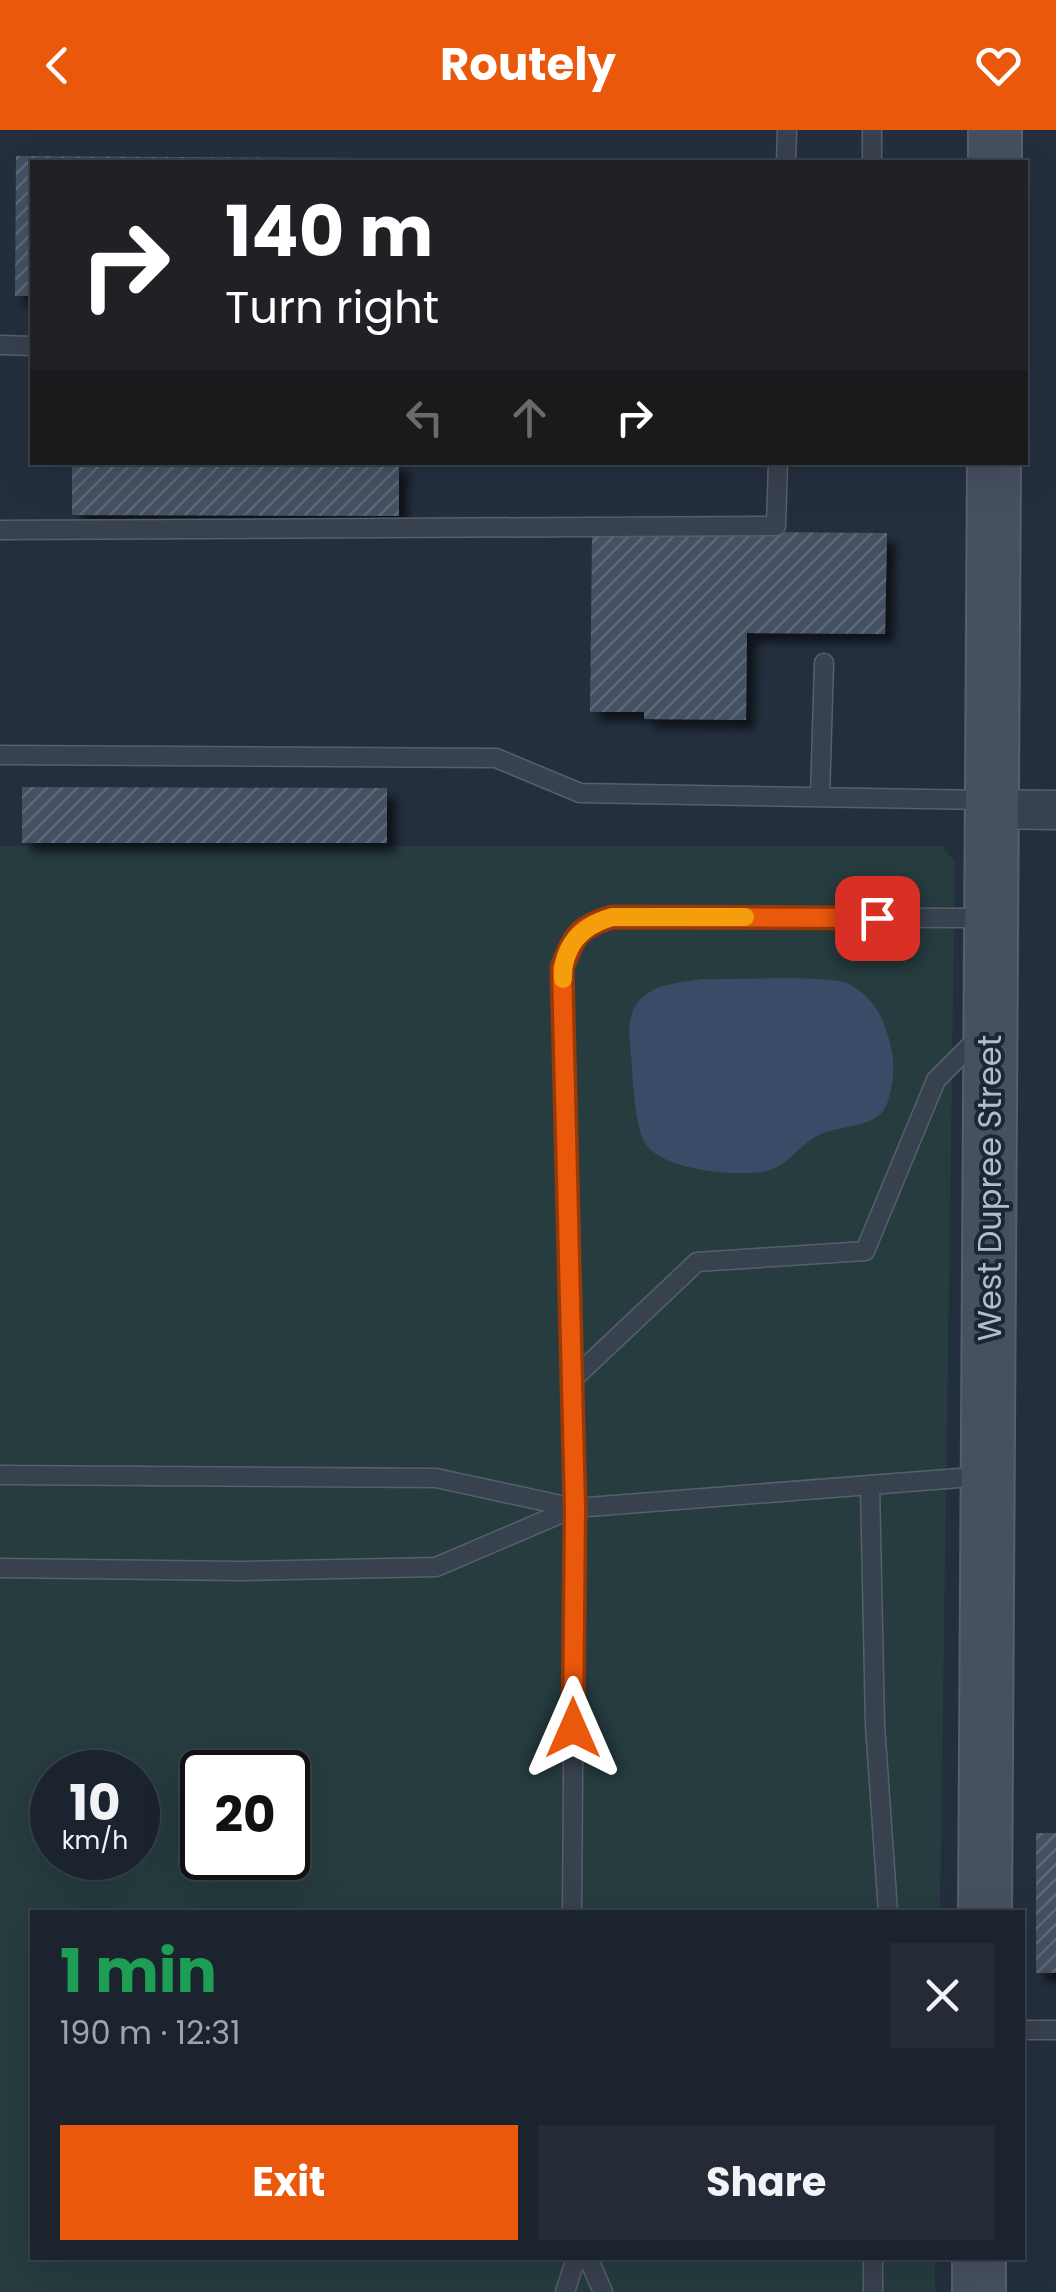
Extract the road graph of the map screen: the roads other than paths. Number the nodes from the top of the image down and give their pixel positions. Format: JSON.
{"nodes":[{"id":1,"x":787,"y":130,"type":"edge"},
{"id":2,"x":872,"y":130,"type":"edge"},
{"id":3,"x":995,"y":130,"type":"edge"},
{"id":4,"x":786,"y":160,"type":"edge"},
{"id":5,"x":872,"y":160,"type":"edge"},
{"id":6,"x":995,"y":160,"type":"edge"},
{"id":7,"x":0,"y":345,"type":"edge"},
{"id":8,"x":30,"y":346,"type":"edge"},
{"id":9,"x":778,"y":465,"type":"edge"},
{"id":10,"x":994,"y":465,"type":"edge"},
{"id":11,"x":0,"y":530,"type":"edge"},
{"id":12,"x":824,"y":663,"type":"dead end"},
{"id":13,"x":0,"y":756,"type":"edge"},
{"id":14,"x":820,"y":797,"type":"junction"},
{"id":15,"x":992,"y":804,"type":"junction"},
{"id":16,"x":1056,"y":810,"type":"edge"},
{"id":17,"x":991,"y":918,"type":"junction"},
{"id":18,"x":990,"y":1026,"type":"junction"},
{"id":19,"x":572,"y":1380,"type":"junction"},
{"id":20,"x":0,"y":1475,"type":"edge"},
{"id":21,"x":988,"y":1476,"type":"junction"},
{"id":22,"x":870,"y":1485,"type":"junction"},
{"id":23,"x":575,"y":1508,"type":"junction"},
{"id":24,"x":0,"y":1568,"type":"edge"},
{"id":25,"x":572,"y":1910,"type":"edge"},
{"id":26,"x":888,"y":1910,"type":"edge"},
{"id":27,"x":985,"y":1910,"type":"edge"},
{"id":28,"x":1025,"y":2030,"type":"edge"},
{"id":29,"x":1056,"y":2030,"type":"edge"},
{"id":30,"x":575,"y":2260,"type":"edge"},
{"id":31,"x":589,"y":2260,"type":"edge"},
{"id":32,"x":873,"y":2260,"type":"edge"},
{"id":33,"x":980,"y":2260,"type":"edge"},
{"id":34,"x":565,"y":2292,"type":"edge"},
{"id":35,"x":603,"y":2292,"type":"edge"},
{"id":36,"x":873,"y":2292,"type":"edge"},
{"id":37,"x":979,"y":2292,"type":"edge"}],
"edges":[{"from":1,"to":4,"type":"lane"},
{"from":2,"to":5,"type":"lane"},
{"from":3,"to":6,"type":"street"},
{"from":7,"to":8,"type":"lane"},
{"from":9,"to":11,"type":"lane"},
{"from":10,"to":15,"type":"street","name":"West Dupree Street"},
{"from":12,"to":14,"type":"lane"},
{"from":13,"to":14,"type":"lane"},
{"from":14,"to":15,"type":"lane"},
{"from":15,"to":16,"type":"street"},
{"from":15,"to":17,"type":"street","name":"West Dupree Street"},
{"from":17,"to":18,"type":"street","name":"West Dupree Street"},
{"from":17,"to":19,"type":"lane"},
{"from":18,"to":19,"type":"lane"},
{"from":18,"to":21,"type":"street","name":"West Dupree Street"},
{"from":19,"to":23,"type":"lane"},
{"from":20,"to":23,"type":"lane"},
{"from":21,"to":22,"type":"lane"},
{"from":21,"to":27,"type":"street","name":"West Dupree Street"},
{"from":22,"to":23,"type":"lane"},
{"from":22,"to":26,"type":"lane"},
{"from":23,"to":24,"type":"lane"},
{"from":23,"to":25,"type":"lane"},
{"from":28,"to":29,"type":"lane"},
{"from":30,"to":34,"type":"lane"},
{"from":31,"to":35,"type":"lane"},
{"from":32,"to":36,"type":"lane"},
{"from":33,"to":37,"type":"street"}]}
